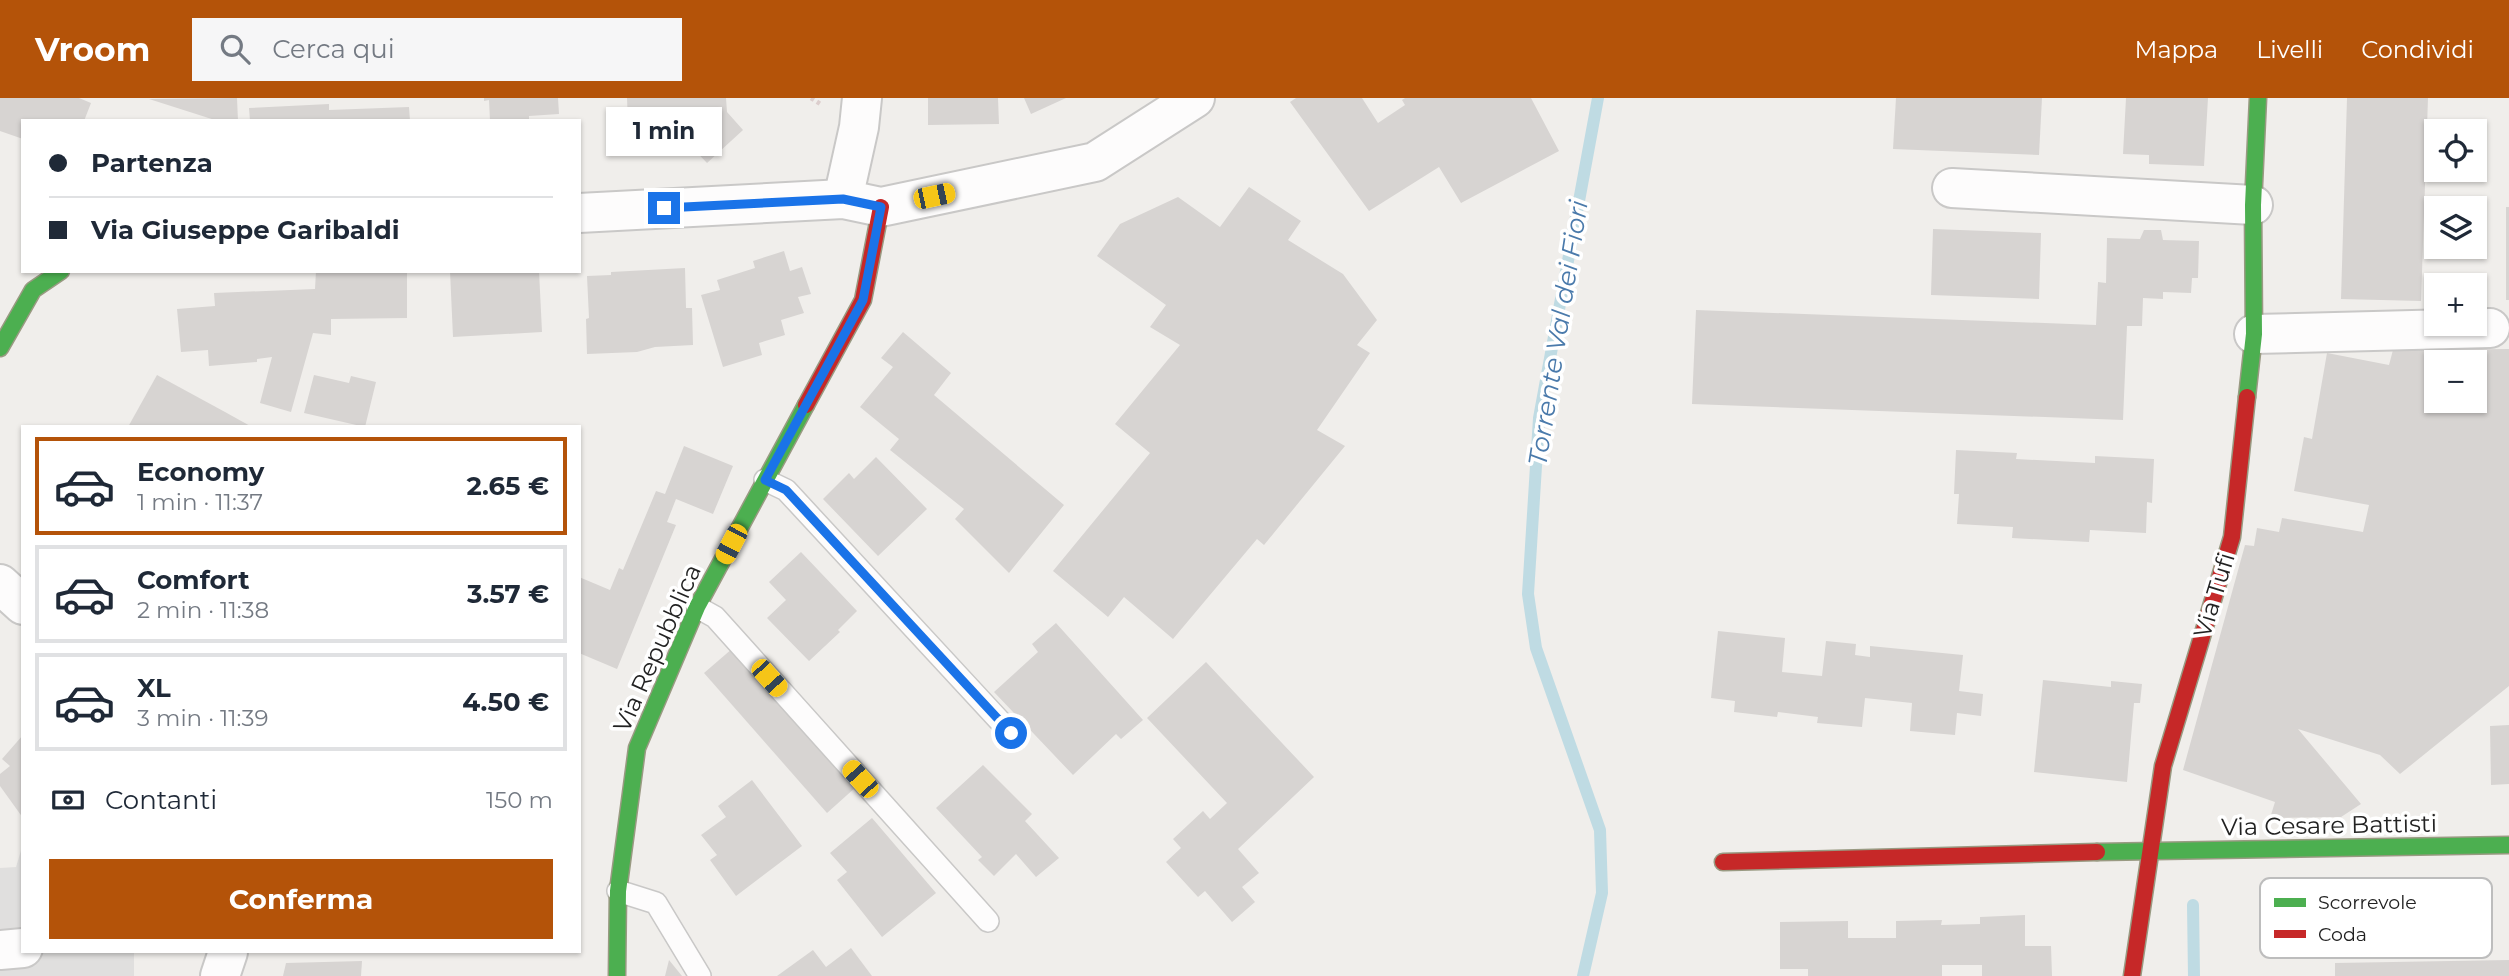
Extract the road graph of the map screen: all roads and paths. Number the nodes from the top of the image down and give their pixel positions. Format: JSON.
{"nodes":[{"id":1,"x":862,"y":98,"type":"edge"},
{"id":2,"x":1195,"y":98,"type":"edge"},
{"id":3,"x":2258,"y":98,"type":"edge"},
{"id":4,"x":1952,"y":188,"type":"dead end"},
{"id":5,"x":843,"y":199,"type":"junction"},
{"id":6,"x":2253,"y":205,"type":"junction"},
{"id":7,"x":881,"y":207,"type":"junction"},
{"id":8,"x":581,"y":213,"type":"edge"},
{"id":9,"x":58,"y":273,"type":"edge"},
{"id":10,"x":2490,"y":328,"type":"dead end"},
{"id":11,"x":2254,"y":334,"type":"junction"},
{"id":12,"x":0,"y":348,"type":"edge"},
{"id":13,"x":765,"y":480,"type":"junction"},
{"id":14,"x":0,"y":584,"type":"edge"},
{"id":15,"x":21,"y":603,"type":"edge"},
{"id":16,"x":697,"y":607,"type":"junction"},
{"id":17,"x":1011,"y":733,"type":"dead end"},
{"id":18,"x":2509,"y":845,"type":"edge"},
{"id":19,"x":2149,"y":851,"type":"junction"},
{"id":20,"x":1723,"y":862,"type":"dead end"},
{"id":21,"x":618,"y":891,"type":"junction"},
{"id":22,"x":988,"y":921,"type":"dead end"},
{"id":23,"x":21,"y":948,"type":"edge"},
{"id":24,"x":0,"y":950,"type":"edge"},
{"id":25,"x":228,"y":953,"type":"edge"},
{"id":26,"x":220,"y":976,"type":"edge"},
{"id":27,"x":617,"y":976,"type":"edge"},
{"id":28,"x":700,"y":976,"type":"edge"},
{"id":29,"x":2133,"y":976,"type":"edge"}],
"edges":[{"from":1,"to":5,"type":"street"},
{"from":2,"to":7,"type":"street"},
{"from":3,"to":6,"type":"street","name":"Via Tufi"},
{"from":4,"to":6,"type":"street"},
{"from":5,"to":7,"type":"street"},
{"from":5,"to":8,"type":"street"},
{"from":6,"to":11,"type":"street","name":"Via Tufi"},
{"from":7,"to":13,"type":"street","name":"Via Repubblica"},
{"from":9,"to":12,"type":"street"},
{"from":10,"to":11,"type":"street"},
{"from":11,"to":19,"type":"street","name":"Via Tufi"},
{"from":13,"to":16,"type":"street","name":"Via Repubblica"},
{"from":13,"to":17,"type":"lane"},
{"from":14,"to":15,"type":"street"},
{"from":16,"to":21,"type":"street","name":"Via Repubblica"},
{"from":16,"to":22,"type":"lane"},
{"from":18,"to":19,"type":"street","name":"Via Cesare Battisti"},
{"from":19,"to":20,"type":"street"},
{"from":19,"to":29,"type":"street","name":"Via Tufi"},
{"from":21,"to":27,"type":"street","name":"Via Repubblica"},
{"from":21,"to":28,"type":"lane"},
{"from":23,"to":24,"type":"street"},
{"from":25,"to":26,"type":"street"}]}
